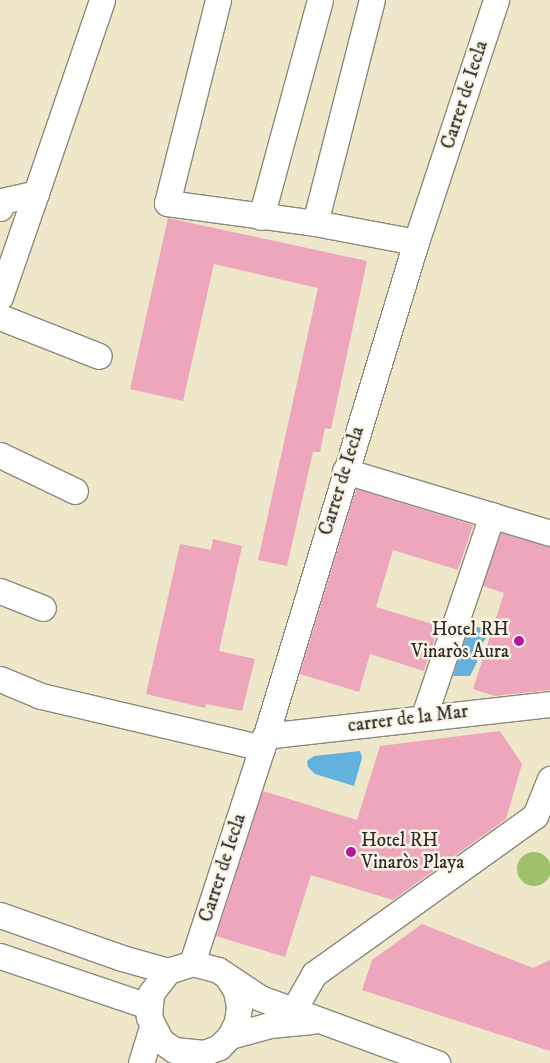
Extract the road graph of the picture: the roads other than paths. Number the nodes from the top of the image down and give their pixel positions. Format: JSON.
{"nodes":[{"id":1,"x":102,"y":0,"type":"edge"},
{"id":2,"x":218,"y":0,"type":"edge"},
{"id":3,"x":320,"y":0,"type":"edge"},
{"id":4,"x":372,"y":0,"type":"edge"},
{"id":5,"x":496,"y":0,"type":"edge"},
{"id":6,"x":36,"y":192,"type":"junction"},
{"id":7,"x":0,"y":208,"type":"edge"},
{"id":8,"x":261,"y":217,"type":"junction"},
{"id":9,"x":315,"y":223,"type":"junction"},
{"id":10,"x":416,"y":242,"type":"junction"},
{"id":11,"x":0,"y":297,"type":"edge"},
{"id":12,"x":0,"y":318,"type":"edge"},
{"id":13,"x":99,"y":356,"type":"dead end"},
{"id":14,"x":0,"y":455,"type":"edge"},
{"id":15,"x":345,"y":471,"type":"junction"},
{"id":16,"x":75,"y":491,"type":"dead end"},
{"id":17,"x":492,"y":516,"type":"junction"},
{"id":18,"x":550,"y":533,"type":"edge"},
{"id":19,"x":0,"y":591,"type":"edge"},
{"id":20,"x":42,"y":608,"type":"dead end"},
{"id":21,"x":0,"y":679,"type":"edge"},
{"id":22,"x":550,"y":704,"type":"edge"},
{"id":23,"x":424,"y":716,"type":"junction"},
{"id":24,"x":264,"y":742,"type":"junction"},
{"id":25,"x":550,"y":779,"type":"edge"},
{"id":26,"x":0,"y":915,"type":"edge"},
{"id":27,"x":0,"y":956,"type":"edge"},
{"id":28,"x":192,"y":963,"type":"junction"},
{"id":29,"x":168,"y":971,"type":"junction"},
{"id":30,"x":228,"y":978,"type":"junction"},
{"id":31,"x":293,"y":1011,"type":"junction"},
{"id":32,"x":150,"y":1017,"type":"junction"},
{"id":33,"x":317,"y":1021,"type":"junction"},
{"id":34,"x":230,"y":1036,"type":"junction"},
{"id":35,"x":416,"y":1059,"type":"edge"},
{"id":36,"x":141,"y":1063,"type":"edge"},
{"id":37,"x":437,"y":1063,"type":"edge"}],
"edges":[{"from":1,"to":6,"type":"street"},
{"from":2,"to":8,"type":"street"},
{"from":3,"to":8,"type":"street"},
{"from":4,"to":9,"type":"street"},
{"from":5,"to":10,"type":"street","name":"Carrer de Iecla"},
{"from":6,"to":7,"type":"street"},
{"from":6,"to":11,"type":"street"},
{"from":8,"to":9,"type":"street"},
{"from":9,"to":10,"type":"street"},
{"from":10,"to":15,"type":"street","name":"Carrer de Iecla"},
{"from":12,"to":13,"type":"street"},
{"from":14,"to":16,"type":"street"},
{"from":15,"to":17,"type":"street"},
{"from":15,"to":24,"type":"street","name":"Carrer de Iecla"},
{"from":17,"to":18,"type":"street"},
{"from":17,"to":23,"type":"street"},
{"from":19,"to":20,"type":"street"},
{"from":21,"to":24,"type":"street","name":"carrer de la Mar"},
{"from":22,"to":23,"type":"street","name":"carrer de la Mar"},
{"from":23,"to":24,"type":"street","name":"carrer de la Mar"},
{"from":24,"to":28,"type":"street","name":"Carrer de Iecla"},
{"from":25,"to":31,"type":"street"},
{"from":26,"to":29,"type":"street"},
{"from":27,"to":32,"type":"street"},
{"from":28,"to":29,"type":"street"},
{"from":28,"to":30,"type":"street"},
{"from":29,"to":32,"type":"street"},
{"from":30,"to":31,"type":"street"},
{"from":30,"to":34,"type":"street"},
{"from":31,"to":33,"type":"street"},
{"from":32,"to":34,"type":"street"},
{"from":32,"to":36,"type":"street"},
{"from":33,"to":34,"type":"street"},
{"from":33,"to":35,"type":"street"},
{"from":35,"to":37,"type":"street"}]}
